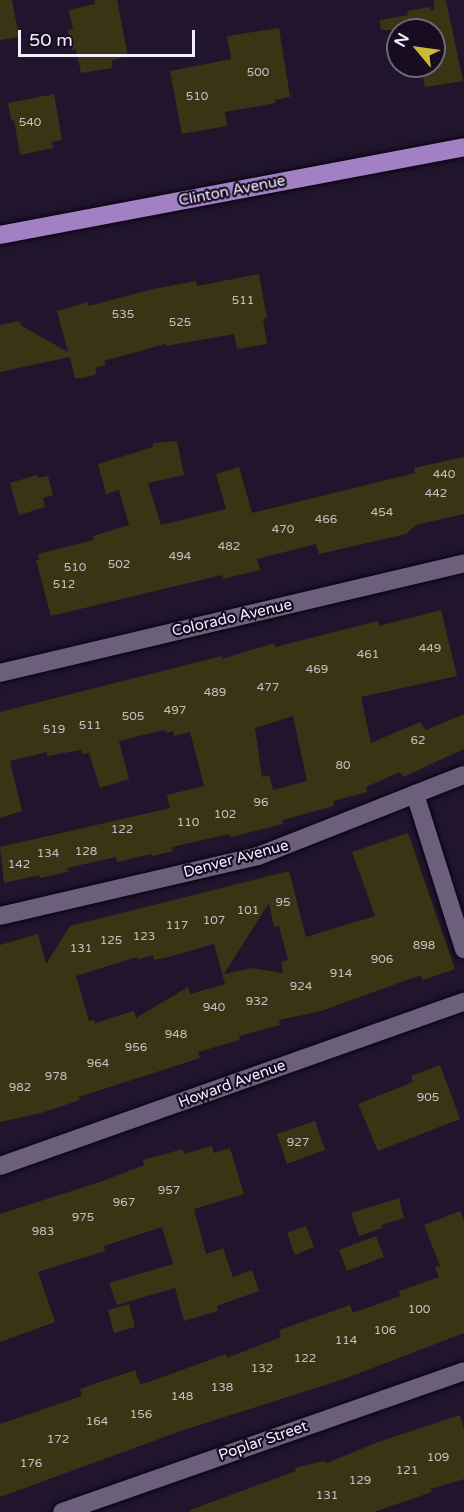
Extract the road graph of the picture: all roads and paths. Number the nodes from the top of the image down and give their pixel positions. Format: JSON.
{"nodes":[{"id":1,"x":464,"y":147,"type":"edge"},
{"id":2,"x":0,"y":235,"type":"edge"},
{"id":3,"x":464,"y":563,"type":"edge"},
{"id":4,"x":0,"y":673,"type":"edge"},
{"id":5,"x":464,"y":775,"type":"edge"},
{"id":6,"x":415,"y":794,"type":"junction"},
{"id":7,"x":0,"y":916,"type":"edge"},
{"id":8,"x":464,"y":949,"type":"edge"},
{"id":9,"x":464,"y":1002,"type":"edge"},
{"id":10,"x":0,"y":1166,"type":"edge"},
{"id":11,"x":464,"y":1371,"type":"edge"},
{"id":12,"x":62,"y":1512,"type":"edge"}],
"edges":[{"from":1,"to":2,"type":"main road","name":"Clinton Avenue"},
{"from":3,"to":4,"type":"street","name":"Colorado Avenue"},
{"from":5,"to":6,"type":"street","name":"Denver Avenue"},
{"from":6,"to":7,"type":"street","name":"Denver Avenue"},
{"from":6,"to":8,"type":"street"},
{"from":9,"to":10,"type":"street","name":"Howard Avenue"},
{"from":11,"to":12,"type":"street","name":"Poplar Street"}]}
